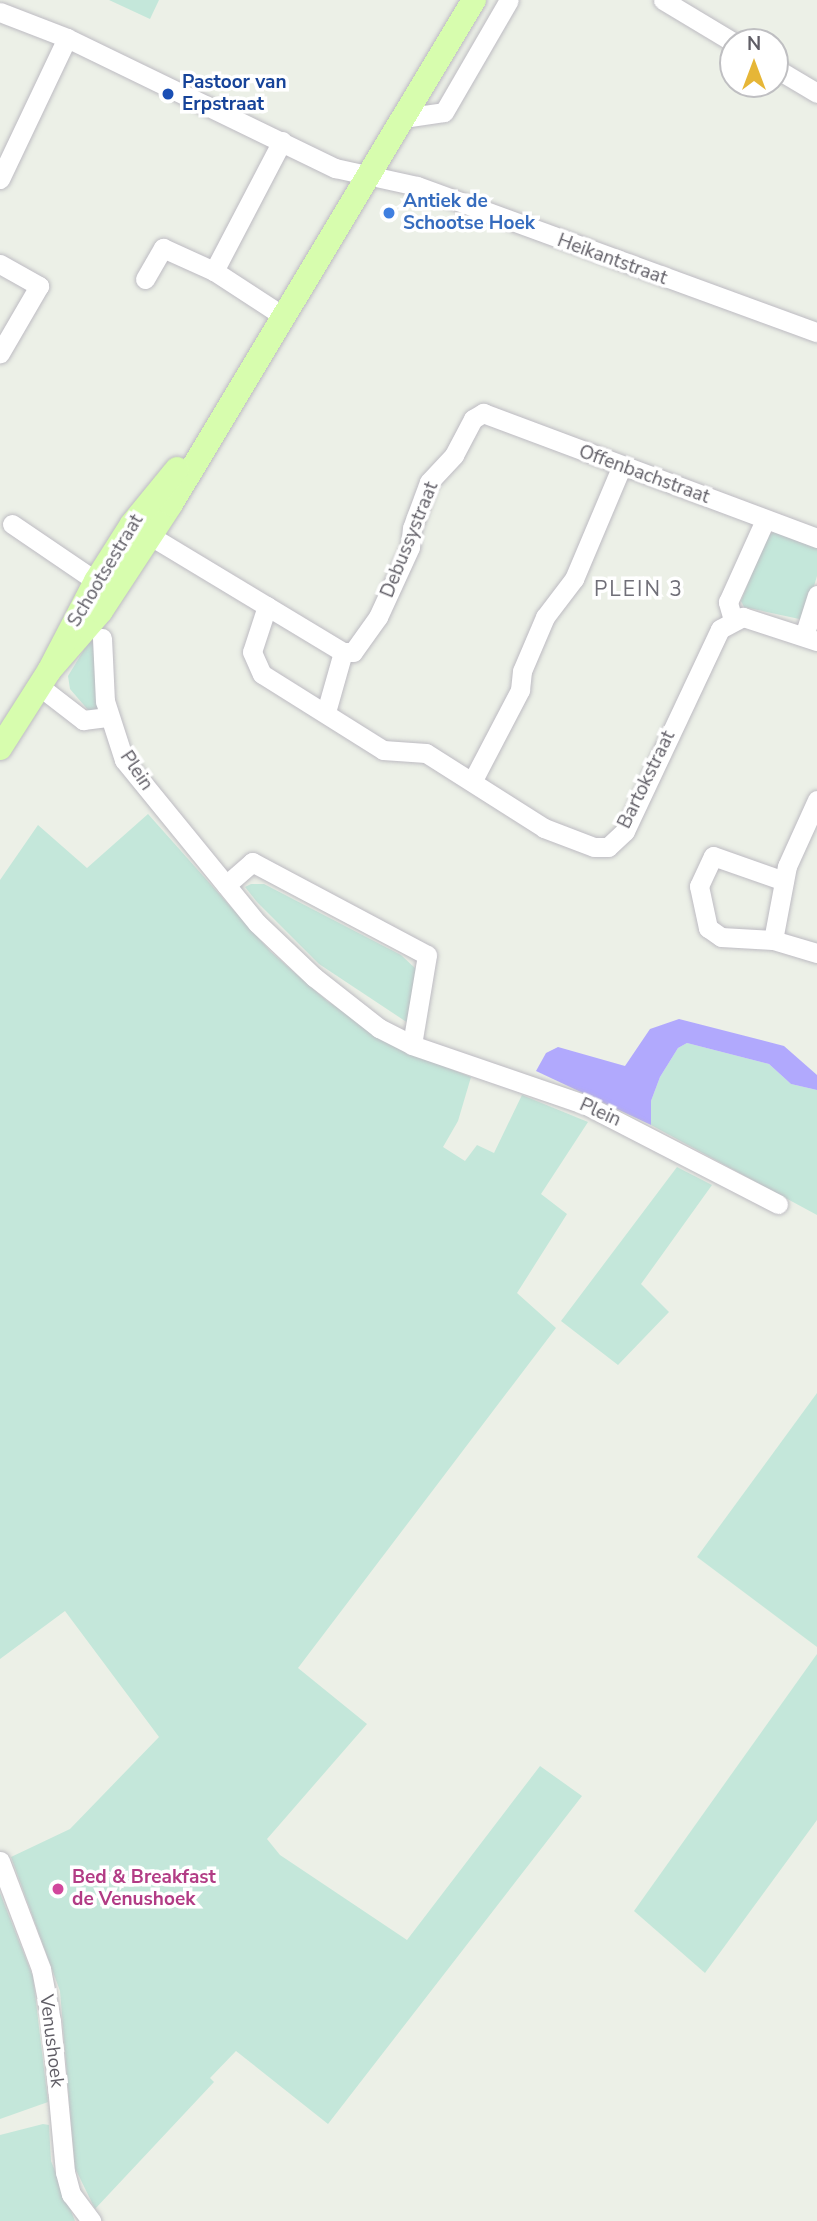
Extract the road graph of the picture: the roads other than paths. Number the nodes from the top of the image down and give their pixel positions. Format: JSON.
{"nodes":[{"id":1,"x":474,"y":0,"type":"edge"},
{"id":2,"x":509,"y":0,"type":"edge"},
{"id":3,"x":663,"y":0,"type":"edge"},
{"id":4,"x":0,"y":12,"type":"edge"},
{"id":5,"x":719,"y":34,"type":"edge"},
{"id":6,"x":68,"y":38,"type":"junction"},
{"id":7,"x":789,"y":76,"type":"edge"},
{"id":8,"x":817,"y":93,"type":"edge"},
{"id":9,"x":403,"y":118,"type":"junction"},
{"id":10,"x":282,"y":141,"type":"junction"},
{"id":11,"x":368,"y":175,"type":"junction"},
{"id":12,"x":0,"y":179,"type":"edge"},
{"id":13,"x":0,"y":264,"type":"edge"},
{"id":14,"x":214,"y":271,"type":"junction"},
{"id":15,"x":145,"y":279,"type":"dead end"},
{"id":16,"x":283,"y":316,"type":"junction"},
{"id":17,"x":817,"y":332,"type":"edge"},
{"id":18,"x":0,"y":353,"type":"edge"},
{"id":19,"x":473,"y":419,"type":"joint"},
{"id":20,"x":621,"y":468,"type":"junction"},
{"id":21,"x":765,"y":520,"type":"junction"},
{"id":22,"x":12,"y":524,"type":"dead end"},
{"id":23,"x":141,"y":530,"type":"junction"},
{"id":24,"x":817,"y":538,"type":"edge"},
{"id":25,"x":96,"y":580,"type":"junction"},
{"id":26,"x":817,"y":596,"type":"edge"},
{"id":27,"x":267,"y":606,"type":"junction"},
{"id":28,"x":101,"y":611,"type":"junction"},
{"id":29,"x":733,"y":620,"type":"junction"},
{"id":30,"x":102,"y":638,"type":"dead end"},
{"id":31,"x":811,"y":638,"type":"edge"},
{"id":32,"x":343,"y":652,"type":"junction"},
{"id":33,"x":44,"y":678,"type":"junction"},
{"id":34,"x":326,"y":712,"type":"junction"},
{"id":35,"x":109,"y":717,"type":"junction"},
{"id":36,"x":0,"y":748,"type":"edge"},
{"id":37,"x":473,"y":780,"type":"junction"},
{"id":38,"x":817,"y":800,"type":"edge"},
{"id":39,"x":784,"y":881,"type":"junction"},
{"id":40,"x":226,"y":885,"type":"junction"},
{"id":41,"x":773,"y":940,"type":"junction"},
{"id":42,"x":817,"y":953,"type":"edge"},
{"id":43,"x":412,"y":1045,"type":"junction"},
{"id":44,"x":778,"y":1204,"type":"dead end"},
{"id":45,"x":0,"y":1861,"type":"edge"},
{"id":46,"x":91,"y":2221,"type":"edge"}],
"edges":[{"from":1,"to":9,"type":"main road","name":"Schootsestraat"},
{"from":2,"to":9,"type":"street"},
{"from":3,"to":5,"type":"street"},
{"from":4,"to":6,"type":"street"},
{"from":6,"to":10,"type":"street"},
{"from":6,"to":12,"type":"street"},
{"from":7,"to":8,"type":"street"},
{"from":9,"to":11,"type":"main road","name":"Schootsestraat"},
{"from":10,"to":11,"type":"street"},
{"from":10,"to":14,"type":"street"},
{"from":11,"to":16,"type":"main road","name":"Schootsestraat"},
{"from":11,"to":17,"type":"street","name":"Heikantstraat"},
{"from":13,"to":18,"type":"street"},
{"from":14,"to":15,"type":"street"},
{"from":14,"to":16,"type":"street"},
{"from":16,"to":23,"type":"main road","name":"Schootsestraat"},
{"from":19,"to":20,"type":"street","name":"Offenbachstraat"},
{"from":19,"to":32,"type":"street","name":"Debussystraat"},
{"from":20,"to":21,"type":"street","name":"Offenbachstraat"},
{"from":20,"to":37,"type":"street"},
{"from":21,"to":24,"type":"street","name":"Offenbachstraat"},
{"from":21,"to":29,"type":"street"},
{"from":22,"to":25,"type":"street"},
{"from":23,"to":25,"type":"main road","name":"Schootsestraat"},
{"from":23,"to":27,"type":"street"},
{"from":23,"to":28,"type":"main road","name":"Schootsestraat"},
{"from":25,"to":28,"type":"street"},
{"from":25,"to":33,"type":"main road","name":"Schootsestraat"},
{"from":26,"to":31,"type":"street"},
{"from":27,"to":32,"type":"street"},
{"from":27,"to":34,"type":"street","name":"Bartokstraat"},
{"from":28,"to":33,"type":"main road","name":"Schootsestraat"},
{"from":29,"to":31,"type":"street"},
{"from":29,"to":37,"type":"street","name":"Bartokstraat"},
{"from":30,"to":35,"type":"street","name":"Plein"},
{"from":32,"to":34,"type":"street"},
{"from":33,"to":35,"type":"street"},
{"from":33,"to":36,"type":"main road","name":"Schootsestraat"},
{"from":34,"to":37,"type":"street","name":"Bartokstraat"},
{"from":35,"to":40,"type":"street","name":"Plein"},
{"from":38,"to":39,"type":"street"},
{"from":39,"to":41,"type":"street"},
{"from":39,"to":41,"type":"street"},
{"from":40,"to":43,"type":"street","name":"Plein"},
{"from":40,"to":43,"type":"street"},
{"from":41,"to":42,"type":"street"},
{"from":43,"to":44,"type":"street","name":"Plein"},
{"from":45,"to":46,"type":"street","name":"Venushoek"}]}
